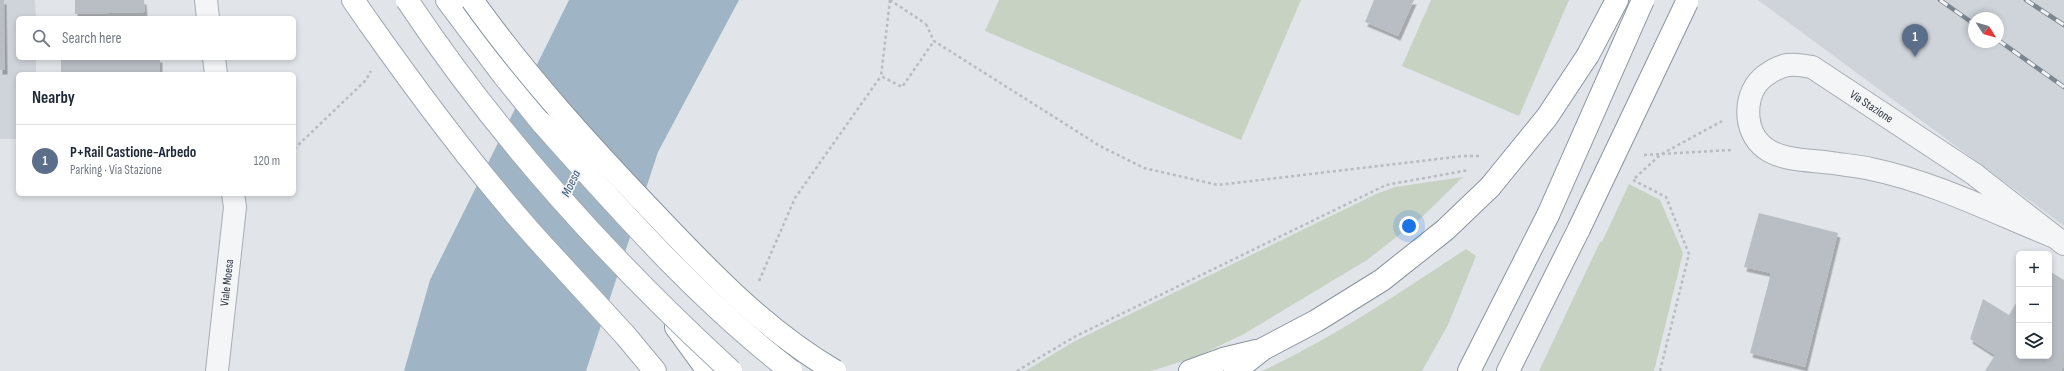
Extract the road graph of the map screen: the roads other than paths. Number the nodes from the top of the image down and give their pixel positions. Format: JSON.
{"nodes":[{"id":1,"x":206,"y":0,"type":"edge"},
{"id":2,"x":353,"y":0,"type":"edge"},
{"id":3,"x":407,"y":0,"type":"edge"},
{"id":4,"x":447,"y":0,"type":"edge"},
{"id":5,"x":472,"y":0,"type":"edge"},
{"id":6,"x":1617,"y":0,"type":"edge"},
{"id":7,"x":1643,"y":0,"type":"edge"},
{"id":8,"x":1687,"y":0,"type":"edge"},
{"id":9,"x":208,"y":16,"type":"edge"},
{"id":10,"x":214,"y":60,"type":"edge"},
{"id":11,"x":216,"y":72,"type":"edge"},
{"id":12,"x":233,"y":196,"type":"edge"},
{"id":13,"x":2059,"y":240,"type":"edge"},
{"id":14,"x":660,"y":303,"type":"junction"},
{"id":15,"x":1264,"y":349,"type":"junction"},
{"id":16,"x":217,"y":371,"type":"edge"},
{"id":17,"x":655,"y":371,"type":"edge"},
{"id":18,"x":708,"y":371,"type":"edge"},
{"id":19,"x":731,"y":371,"type":"edge"},
{"id":20,"x":791,"y":371,"type":"edge"},
{"id":21,"x":835,"y":371,"type":"edge"},
{"id":22,"x":1190,"y":371,"type":"edge"},
{"id":23,"x":1235,"y":371,"type":"edge"},
{"id":24,"x":1469,"y":371,"type":"edge"},
{"id":25,"x":1508,"y":371,"type":"edge"}],
"edges":[{"from":1,"to":9,"type":"street"},
{"from":2,"to":17,"type":"main road","bridge":true},
{"from":3,"to":14,"type":"main road","bridge":true},
{"from":4,"to":20,"type":"main road","bridge":true},
{"from":5,"to":21,"type":"main road","bridge":true},
{"from":6,"to":15,"type":"main road","bridge":true},
{"from":7,"to":24,"type":"main road","bridge":true},
{"from":8,"to":25,"type":"main road","bridge":true},
{"from":10,"to":11,"type":"street"},
{"from":12,"to":16,"type":"street","name":"Viale Moesa"},
{"from":13,"to":13,"type":"street","name":"Via Stazione"},
{"from":14,"to":18,"type":"main road","bridge":true},
{"from":14,"to":19,"type":"main road","bridge":true},
{"from":15,"to":22,"type":"main road"},
{"from":15,"to":23,"type":"main road"}]}
